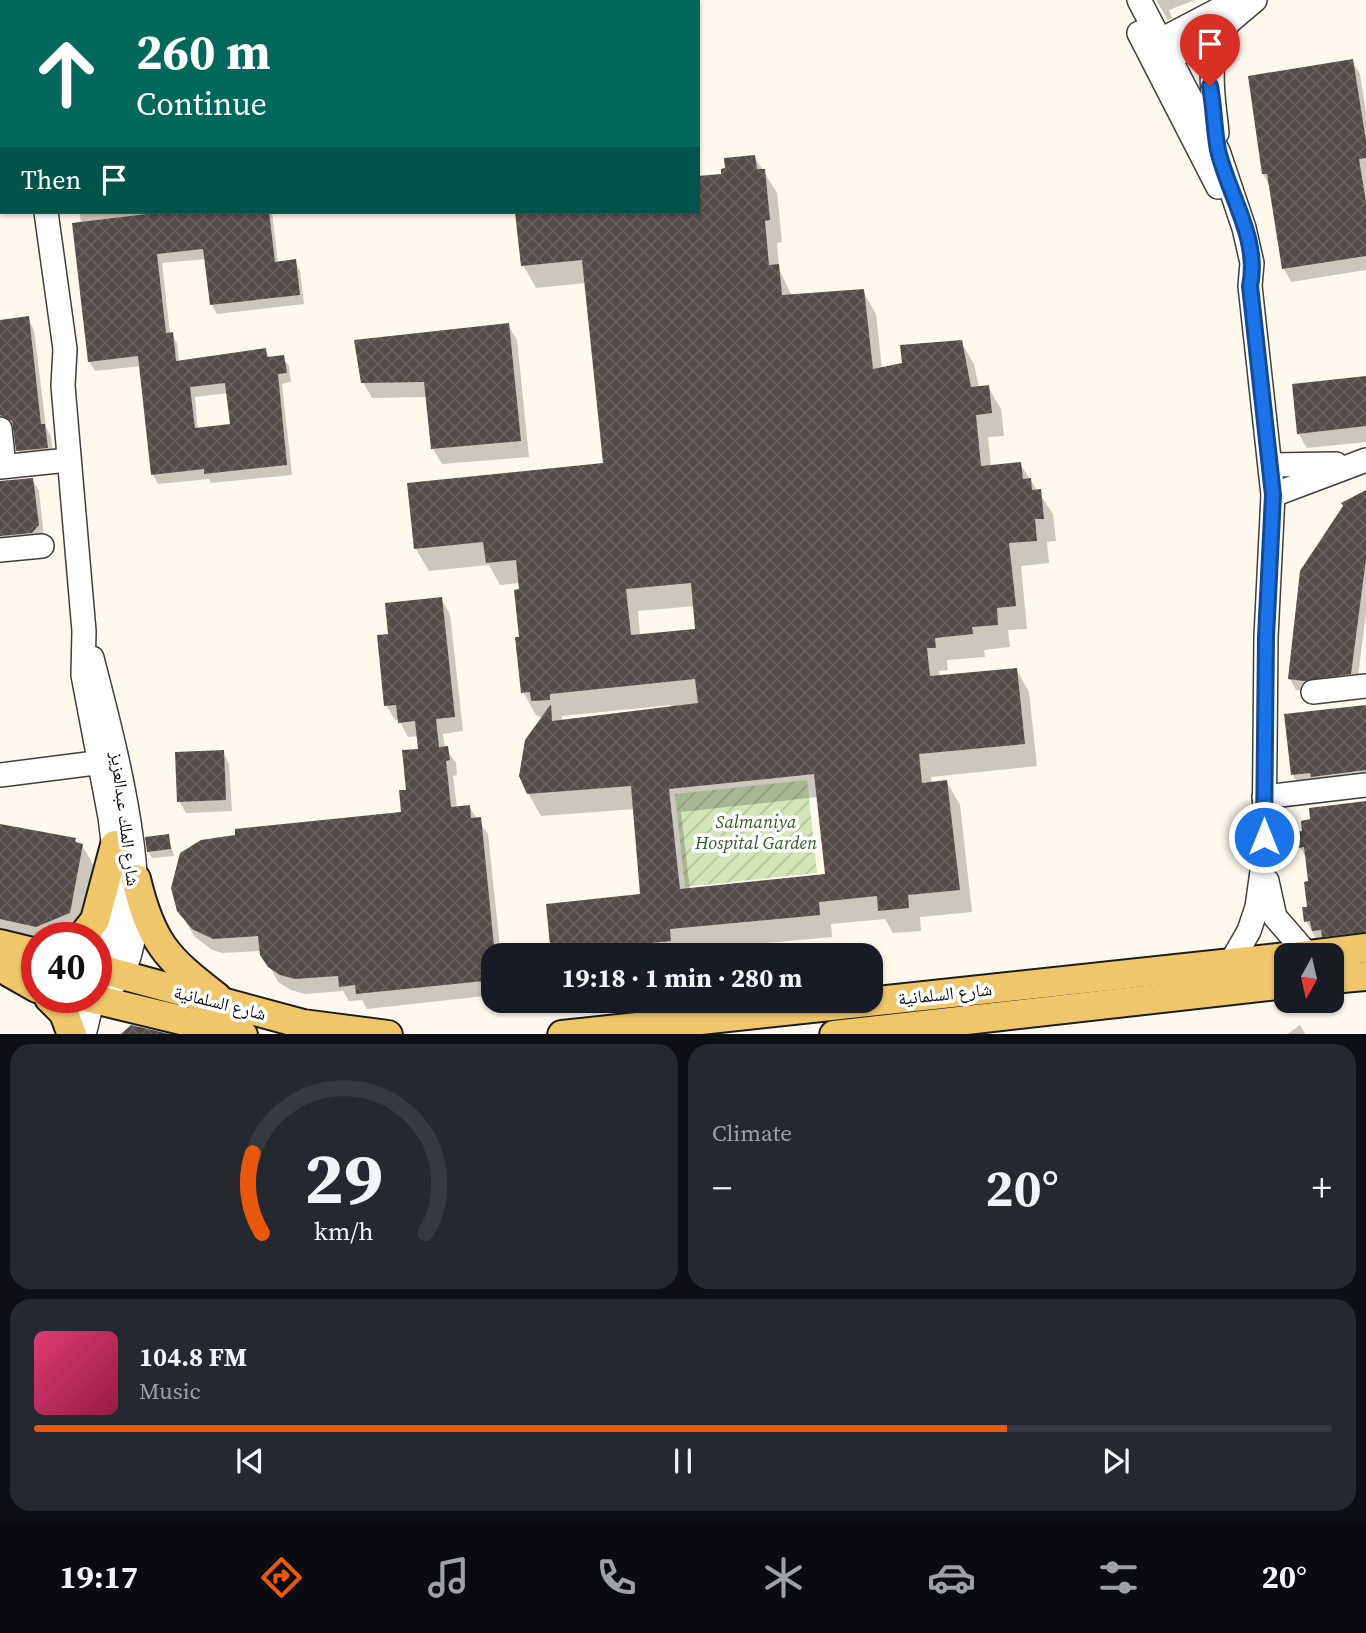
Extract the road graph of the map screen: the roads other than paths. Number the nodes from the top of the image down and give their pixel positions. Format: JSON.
{"nodes":[{"id":1,"x":1125,"y":0,"type":"edge"},
{"id":2,"x":1139,"y":0,"type":"edge"},
{"id":3,"x":1237,"y":0,"type":"edge"},
{"id":4,"x":1255,"y":0,"type":"edge"},
{"id":5,"x":1229,"y":22,"type":"junction"},
{"id":6,"x":1156,"y":54,"type":"junction"},
{"id":7,"x":1218,"y":150,"type":"junction"},
{"id":8,"x":31,"y":214,"type":"edge"},
{"id":9,"x":46,"y":214,"type":"edge"},
{"id":10,"x":1250,"y":286,"type":"junction"},
{"id":11,"x":63,"y":386,"type":"junction"},
{"id":12,"x":0,"y":429,"type":"edge"},
{"id":13,"x":68,"y":460,"type":"junction"},
{"id":14,"x":1360,"y":462,"type":"edge"},
{"id":15,"x":1270,"y":465,"type":"junction"},
{"id":16,"x":2,"y":466,"type":"edge"},
{"id":17,"x":1273,"y":495,"type":"junction"},
{"id":18,"x":42,"y":546,"type":"dead end"},
{"id":19,"x":0,"y":550,"type":"edge"},
{"id":20,"x":1366,"y":686,"type":"edge"},
{"id":21,"x":1313,"y":692,"type":"dead end"},
{"id":22,"x":107,"y":753,"type":"junction"},
{"id":23,"x":9,"y":773,"type":"edge"},
{"id":24,"x":1366,"y":785,"type":"edge"},
{"id":25,"x":1264,"y":797,"type":"junction"},
{"id":26,"x":115,"y":845,"type":"junction"},
{"id":27,"x":1264,"y":857,"type":"junction"},
{"id":28,"x":136,"y":879,"type":"junction"},
{"id":29,"x":93,"y":922,"type":"edge"},
{"id":30,"x":112,"y":938,"type":"edge"},
{"id":31,"x":1298,"y":943,"type":"edge"},
{"id":32,"x":0,"y":944,"type":"edge"},
{"id":33,"x":1366,"y":948,"type":"edge"},
{"id":34,"x":21,"y":949,"type":"edge"},
{"id":35,"x":1344,"y":951,"type":"edge"},
{"id":36,"x":1274,"y":958,"type":"edge"},
{"id":37,"x":1230,"y":964,"type":"junction"},
{"id":38,"x":0,"y":967,"type":"edge"},
{"id":39,"x":112,"y":967,"type":"edge"},
{"id":40,"x":21,"y":974,"type":"edge"},
{"id":41,"x":1366,"y":976,"type":"edge"},
{"id":42,"x":1344,"y":978,"type":"edge"},
{"id":43,"x":21,"y":979,"type":"edge"},
{"id":44,"x":1274,"y":985,"type":"edge"},
{"id":45,"x":112,"y":990,"type":"edge"},
{"id":46,"x":112,"y":992,"type":"edge"},
{"id":47,"x":228,"y":1005,"type":"junction"},
{"id":48,"x":64,"y":1013,"type":"edge"},
{"id":49,"x":90,"y":1013,"type":"edge"},
{"id":50,"x":72,"y":1034,"type":"edge"},
{"id":51,"x":84,"y":1034,"type":"edge"},
{"id":52,"x":243,"y":1034,"type":"edge"},
{"id":53,"x":388,"y":1034,"type":"edge"},
{"id":54,"x":562,"y":1034,"type":"edge"},
{"id":55,"x":834,"y":1034,"type":"edge"}],
"edges":[{"from":1,"to":6,"type":"street"},
{"from":2,"to":6,"type":"street"},
{"from":3,"to":6,"type":"street"},
{"from":4,"to":5,"type":"street"},
{"from":5,"to":6,"type":"street"},
{"from":5,"to":7,"type":"street"},
{"from":6,"to":7,"type":"street"},
{"from":6,"to":10,"type":"street"},
{"from":7,"to":10,"type":"street"},
{"from":8,"to":11,"type":"street","name":"شارع الملك عبدالعزيز"},
{"from":9,"to":11,"type":"street","name":"شارع الملك عبدالعزيز"},
{"from":10,"to":15,"type":"street"},
{"from":11,"to":13,"type":"street","name":"شارع الملك عبدالعزيز"},
{"from":12,"to":16,"type":"street"},
{"from":13,"to":16,"type":"street"},
{"from":13,"to":22,"type":"street","name":"شارع الملك عبدالعزيز"},
{"from":14,"to":15,"type":"street"},
{"from":14,"to":17,"type":"street"},
{"from":15,"to":17,"type":"street"},
{"from":17,"to":25,"type":"street"},
{"from":18,"to":19,"type":"street"},
{"from":20,"to":21,"type":"street"},
{"from":22,"to":23,"type":"street"},
{"from":22,"to":26,"type":"street","name":"شارع الملك عبدالعزيز"},
{"from":22,"to":28,"type":"street","name":"شارع الملك عبدالعزيز"},
{"from":24,"to":25,"type":"street"},
{"from":25,"to":27,"type":"street"},
{"from":26,"to":29,"type":"main road"},
{"from":26,"to":30,"type":"street","name":"شارع الملك عبدالعزيز"},
{"from":27,"to":31,"type":"street"},
{"from":27,"to":37,"type":"street"},
{"from":28,"to":39,"type":"street","name":"شارع الملك عبدالعزيز"},
{"from":28,"to":47,"type":"main road"},
{"from":32,"to":34,"type":"main road"},
{"from":33,"to":35,"type":"main road"},
{"from":36,"to":37,"type":"main road","name":"شارع السلمانية"},
{"from":37,"to":54,"type":"main road","name":"شارع السلمانية"},
{"from":38,"to":40,"type":"main road"},
{"from":38,"to":43,"type":"main road"},
{"from":41,"to":42,"type":"main road"},
{"from":44,"to":55,"type":"main road","name":"شارع السلمانية"},
{"from":45,"to":47,"type":"main road","name":"شارع السلمانية"},
{"from":46,"to":52,"type":"main road","name":"شارع السلمانية"},
{"from":47,"to":53,"type":"main road","name":"شارع السلمانية"},
{"from":48,"to":50,"type":"main road"},
{"from":49,"to":51,"type":"street"}]}
